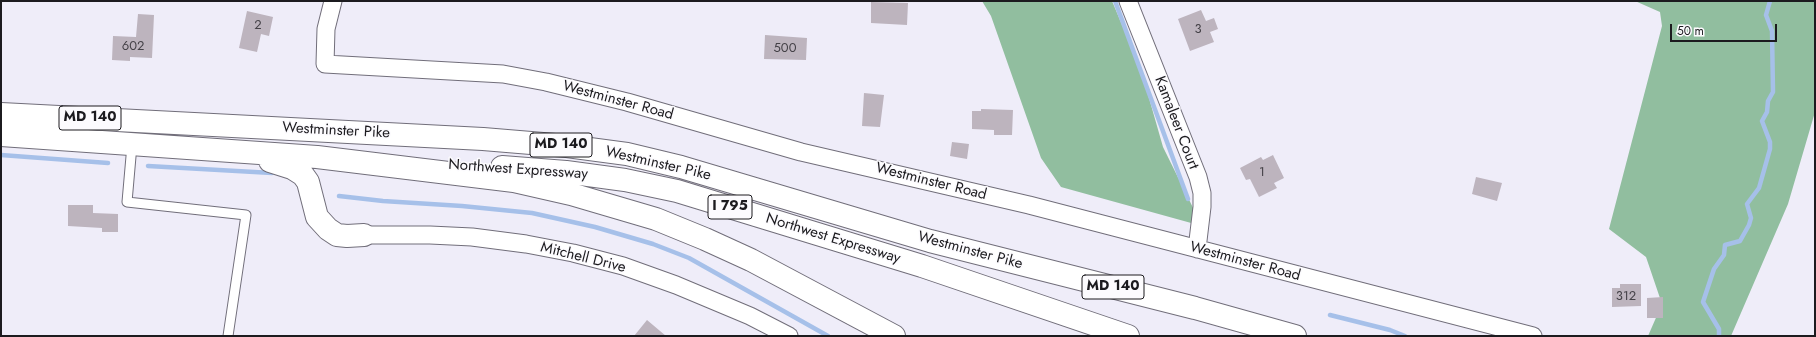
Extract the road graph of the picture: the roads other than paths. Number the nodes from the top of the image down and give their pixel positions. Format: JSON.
{"nodes":[{"id":1,"x":333,"y":1,"type":"edge"},
{"id":2,"x":1128,"y":1,"type":"edge"},
{"id":3,"x":1,"y":114,"type":"edge"},
{"id":4,"x":1,"y":135,"type":"edge"},
{"id":5,"x":132,"y":145,"type":"junction"},
{"id":6,"x":242,"y":152,"type":"junction"},
{"id":7,"x":317,"y":157,"type":"junction"},
{"id":8,"x":364,"y":235,"type":"joint"},
{"id":9,"x":930,"y":241,"type":"junction"},
{"id":10,"x":1197,"y":249,"type":"junction"},
{"id":11,"x":228,"y":336,"type":"edge"},
{"id":12,"x":789,"y":336,"type":"edge"},
{"id":13,"x":894,"y":336,"type":"edge"},
{"id":14,"x":1128,"y":336,"type":"edge"},
{"id":15,"x":1239,"y":336,"type":"edge"},
{"id":16,"x":1294,"y":336,"type":"edge"},
{"id":17,"x":1533,"y":336,"type":"edge"}],
"edges":[{"from":1,"to":10,"type":"street","name":"Westminster Road"},
{"from":2,"to":10,"type":"street","name":"Kamaleer Court"},
{"from":3,"to":9,"type":"highway","name":"Westminster Pike","number":"MD 140"},
{"from":4,"to":5,"type":"highway","name":"Westminster Pike","number":"MD 140"},
{"from":5,"to":6,"type":"highway","name":"Westminster Pike","number":"MD 140"},
{"from":5,"to":11,"type":"lane"},
{"from":6,"to":7,"type":"highway","name":"Westminster Pike","number":"MD 140"},
{"from":6,"to":8,"type":"highway"},
{"from":7,"to":13,"type":"highway","name":"Westminster Pike","number":"MD 140"},
{"from":7,"to":14,"type":"highway","name":"Northwest Expressway","number":"I 795"},
{"from":8,"to":12,"type":"street","name":"Mitchell Drive"},
{"from":9,"to":15,"type":"highway"},
{"from":9,"to":16,"type":"highway","name":"Westminster Pike","number":"MD 140"},
{"from":10,"to":17,"type":"street","name":"Westminster Road"}]}
